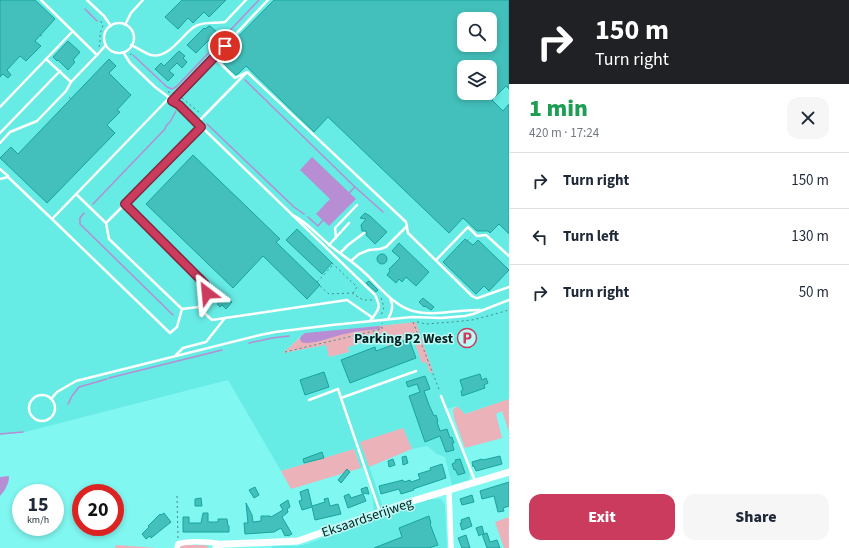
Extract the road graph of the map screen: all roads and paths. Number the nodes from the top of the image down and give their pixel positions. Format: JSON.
{"nodes":[{"id":1,"x":41,"y":0,"type":"edge"},
{"id":2,"x":87,"y":0,"type":"edge"},
{"id":3,"x":143,"y":0,"type":"edge"},
{"id":4,"x":246,"y":0,"type":"edge"},
{"id":5,"x":268,"y":0,"type":"edge"},
{"id":6,"x":100,"y":20,"type":"dead end"},
{"id":7,"x":125,"y":25,"type":"junction"},
{"id":8,"x":111,"y":26,"type":"junction"},
{"id":9,"x":73,"y":31,"type":"junction"},
{"id":10,"x":40,"y":35,"type":"dead end"},
{"id":11,"x":43,"y":38,"type":"dead end"},
{"id":12,"x":106,"y":45,"type":"junction"},
{"id":13,"x":131,"y":45,"type":"junction"},
{"id":14,"x":98,"y":47,"type":"dead end"},
{"id":15,"x":123,"y":52,"type":"junction"},
{"id":16,"x":134,"y":52,"type":"dead end"},
{"id":17,"x":97,"y":55,"type":"junction"},
{"id":18,"x":129,"y":56,"type":"dead end"},
{"id":19,"x":214,"y":57,"type":"junction"},
{"id":20,"x":46,"y":58,"type":"junction"},
{"id":21,"x":60,"y":71,"type":"junction"},
{"id":22,"x":247,"y":72,"type":"junction"},
{"id":23,"x":71,"y":82,"type":"junction"},
{"id":24,"x":167,"y":92,"type":"dead end"},
{"id":25,"x":174,"y":92,"type":"dead end"},
{"id":26,"x":169,"y":98,"type":"junction"},
{"id":27,"x":182,"y":98,"type":"dead end"},
{"id":28,"x":172,"y":101,"type":"junction"},
{"id":29,"x":0,"y":107,"type":"edge"},
{"id":30,"x":200,"y":114,"type":"dead end"},
{"id":31,"x":197,"y":123,"type":"junction"},
{"id":32,"x":201,"y":127,"type":"junction"},
{"id":33,"x":0,"y":133,"type":"edge"},
{"id":34,"x":0,"y":143,"type":"edge"},
{"id":35,"x":0,"y":169,"type":"edge"},
{"id":36,"x":8,"y":177,"type":"junction"},
{"id":37,"x":0,"y":179,"type":"edge"},
{"id":38,"x":76,"y":194,"type":"junction"},
{"id":39,"x":125,"y":204,"type":"junction"},
{"id":40,"x":357,"y":205,"type":"dead end"},
{"id":41,"x":290,"y":214,"type":"junction"},
{"id":42,"x":52,"y":219,"type":"junction"},
{"id":43,"x":106,"y":223,"type":"junction"},
{"id":44,"x":349,"y":223,"type":"dead end"},
{"id":45,"x":407,"y":226,"type":"junction"},
{"id":46,"x":364,"y":233,"type":"dead end"},
{"id":47,"x":473,"y":235,"type":"dead end"},
{"id":48,"x":336,"y":238,"type":"junction"},
{"id":49,"x":468,"y":241,"type":"dead end"},
{"id":50,"x":329,"y":245,"type":"junction"},
{"id":51,"x":340,"y":253,"type":"junction"},
{"id":52,"x":509,"y":256,"type":"edge"},
{"id":53,"x":436,"y":260,"type":"junction"},
{"id":54,"x":351,"y":261,"type":"junction"},
{"id":55,"x":317,"y":282,"type":"dead end"},
{"id":56,"x":320,"y":286,"type":"dead end"},
{"id":57,"x":509,"y":287,"type":"edge"},
{"id":58,"x":352,"y":293,"type":"junction"},
{"id":59,"x":388,"y":295,"type":"junction"},
{"id":60,"x":375,"y":300,"type":"dead end"},
{"id":61,"x":509,"y":300,"type":"edge"},
{"id":62,"x":198,"y":307,"type":"junction"},
{"id":63,"x":182,"y":309,"type":"junction"},
{"id":64,"x":482,"y":310,"type":"junction"},
{"id":65,"x":225,"y":318,"type":"junction"},
{"id":66,"x":372,"y":318,"type":"junction"},
{"id":67,"x":382,"y":320,"type":"junction"},
{"id":68,"x":387,"y":320,"type":"junction"},
{"id":69,"x":370,"y":321,"type":"junction"},
{"id":70,"x":376,"y":321,"type":"junction"},
{"id":71,"x":413,"y":321,"type":"dead end"},
{"id":72,"x":285,"y":352,"type":"dead end"},
{"id":73,"x":174,"y":356,"type":"junction"},
{"id":74,"x":416,"y":372,"type":"dead end"},
{"id":75,"x":441,"y":396,"type":"joint"},
{"id":76,"x":341,"y":398,"type":"junction"},
{"id":77,"x":51,"y":399,"type":"junction"},
{"id":78,"x":309,"y":400,"type":"dead end"},
{"id":79,"x":509,"y":472,"type":"edge"},
{"id":80,"x":475,"y":482,"type":"junction"},
{"id":81,"x":450,"y":491,"type":"junction"},
{"id":82,"x":177,"y":496,"type":"dead end"},
{"id":83,"x":380,"y":512,"type":"junction"},
{"id":84,"x":223,"y":544,"type":"junction"},
{"id":85,"x":178,"y":546,"type":"edge"},
{"id":86,"x":265,"y":546,"type":"edge"},
{"id":87,"x":216,"y":548,"type":"edge"},
{"id":88,"x":451,"y":548,"type":"edge"}],
"edges":[{"from":1,"to":9,"type":"lane"},
{"from":2,"to":8,"type":"lane"},
{"from":3,"to":7,"type":"lane"},
{"from":4,"to":13,"type":"lane"},
{"from":5,"to":19,"type":"lane"},
{"from":6,"to":14,"type":"path"},
{"from":7,"to":8,"type":"lane"},
{"from":7,"to":13,"type":"lane"},
{"from":8,"to":12,"type":"lane"},
{"from":9,"to":17,"type":"lane"},
{"from":9,"to":20,"type":"lane"},
{"from":10,"to":11,"type":"path"},
{"from":12,"to":15,"type":"lane"},
{"from":12,"to":17,"type":"lane"},
{"from":13,"to":15,"type":"lane"},
{"from":15,"to":26,"type":"lane"},
{"from":16,"to":18,"type":"path"},
{"from":17,"to":23,"type":"lane"},
{"from":19,"to":22,"type":"lane"},
{"from":19,"to":28,"type":"lane"},
{"from":20,"to":21,"type":"lane"},
{"from":20,"to":29,"type":"lane"},
{"from":21,"to":23,"type":"lane"},
{"from":21,"to":33,"type":"lane"},
{"from":22,"to":31,"type":"lane"},
{"from":22,"to":45,"type":"lane"},
{"from":23,"to":34,"type":"lane"},
{"from":24,"to":25,"type":"path"},
{"from":26,"to":28,"type":"lane"},
{"from":26,"to":38,"type":"lane"},
{"from":27,"to":30,"type":"path"},
{"from":28,"to":31,"type":"lane"},
{"from":31,"to":32,"type":"lane"},
{"from":32,"to":39,"type":"lane"},
{"from":32,"to":41,"type":"lane"},
{"from":35,"to":36,"type":"lane"},
{"from":36,"to":37,"type":"lane"},
{"from":36,"to":42,"type":"lane"},
{"from":38,"to":42,"type":"lane"},
{"from":38,"to":43,"type":"lane"},
{"from":39,"to":43,"type":"lane"},
{"from":39,"to":62,"type":"lane"},
{"from":40,"to":48,"type":"lane"},
{"from":41,"to":50,"type":"lane"},
{"from":41,"to":66,"type":"lane"},
{"from":42,"to":63,"type":"lane"},
{"from":43,"to":63,"type":"lane"},
{"from":44,"to":48,"type":"lane"},
{"from":45,"to":53,"type":"lane"},
{"from":45,"to":54,"type":"lane"},
{"from":46,"to":51,"type":"lane"},
{"from":47,"to":49,"type":"path"},
{"from":48,"to":50,"type":"lane"},
{"from":50,"to":51,"type":"lane"},
{"from":51,"to":54,"type":"lane"},
{"from":52,"to":53,"type":"lane"},
{"from":53,"to":57,"type":"lane"},
{"from":54,"to":59,"type":"lane"},
{"from":55,"to":58,"type":"path"},
{"from":56,"to":58,"type":"path"},
{"from":58,"to":60,"type":"path"},
{"from":59,"to":64,"type":"lane"},
{"from":59,"to":68,"type":"lane"},
{"from":61,"to":64,"type":"lane"},
{"from":62,"to":63,"type":"lane"},
{"from":62,"to":65,"type":"lane"},
{"from":64,"to":68,"type":"lane"},
{"from":65,"to":66,"type":"lane"},
{"from":65,"to":73,"type":"lane"},
{"from":66,"to":69,"type":"lane"},
{"from":66,"to":70,"type":"lane"},
{"from":67,"to":68,"type":"lane"},
{"from":67,"to":70,"type":"lane"},
{"from":67,"to":72,"type":"path"},
{"from":69,"to":70,"type":"lane"},
{"from":69,"to":73,"type":"lane"},
{"from":71,"to":75,"type":"path"},
{"from":73,"to":77,"type":"lane"},
{"from":74,"to":76,"type":"lane"},
{"from":75,"to":80,"type":"lane"},
{"from":76,"to":78,"type":"lane"},
{"from":76,"to":83,"type":"lane"},
{"from":77,"to":77,"type":"lane"},
{"from":79,"to":80,"type":"street","name":"Eksaardserijweg"},
{"from":80,"to":81,"type":"street","name":"Eksaardserijweg"},
{"from":81,"to":83,"type":"street","name":"Eksaardserijweg"},
{"from":81,"to":88,"type":"street"},
{"from":82,"to":85,"type":"path"},
{"from":83,"to":86,"type":"street","name":"Eksaardserijweg"},
{"from":84,"to":85,"type":"street","name":"Eksaardserijweg"},
{"from":84,"to":86,"type":"street","name":"Eksaardserijweg"},
{"from":84,"to":87,"type":"street","name":"Eksaardserijweg"}]}
